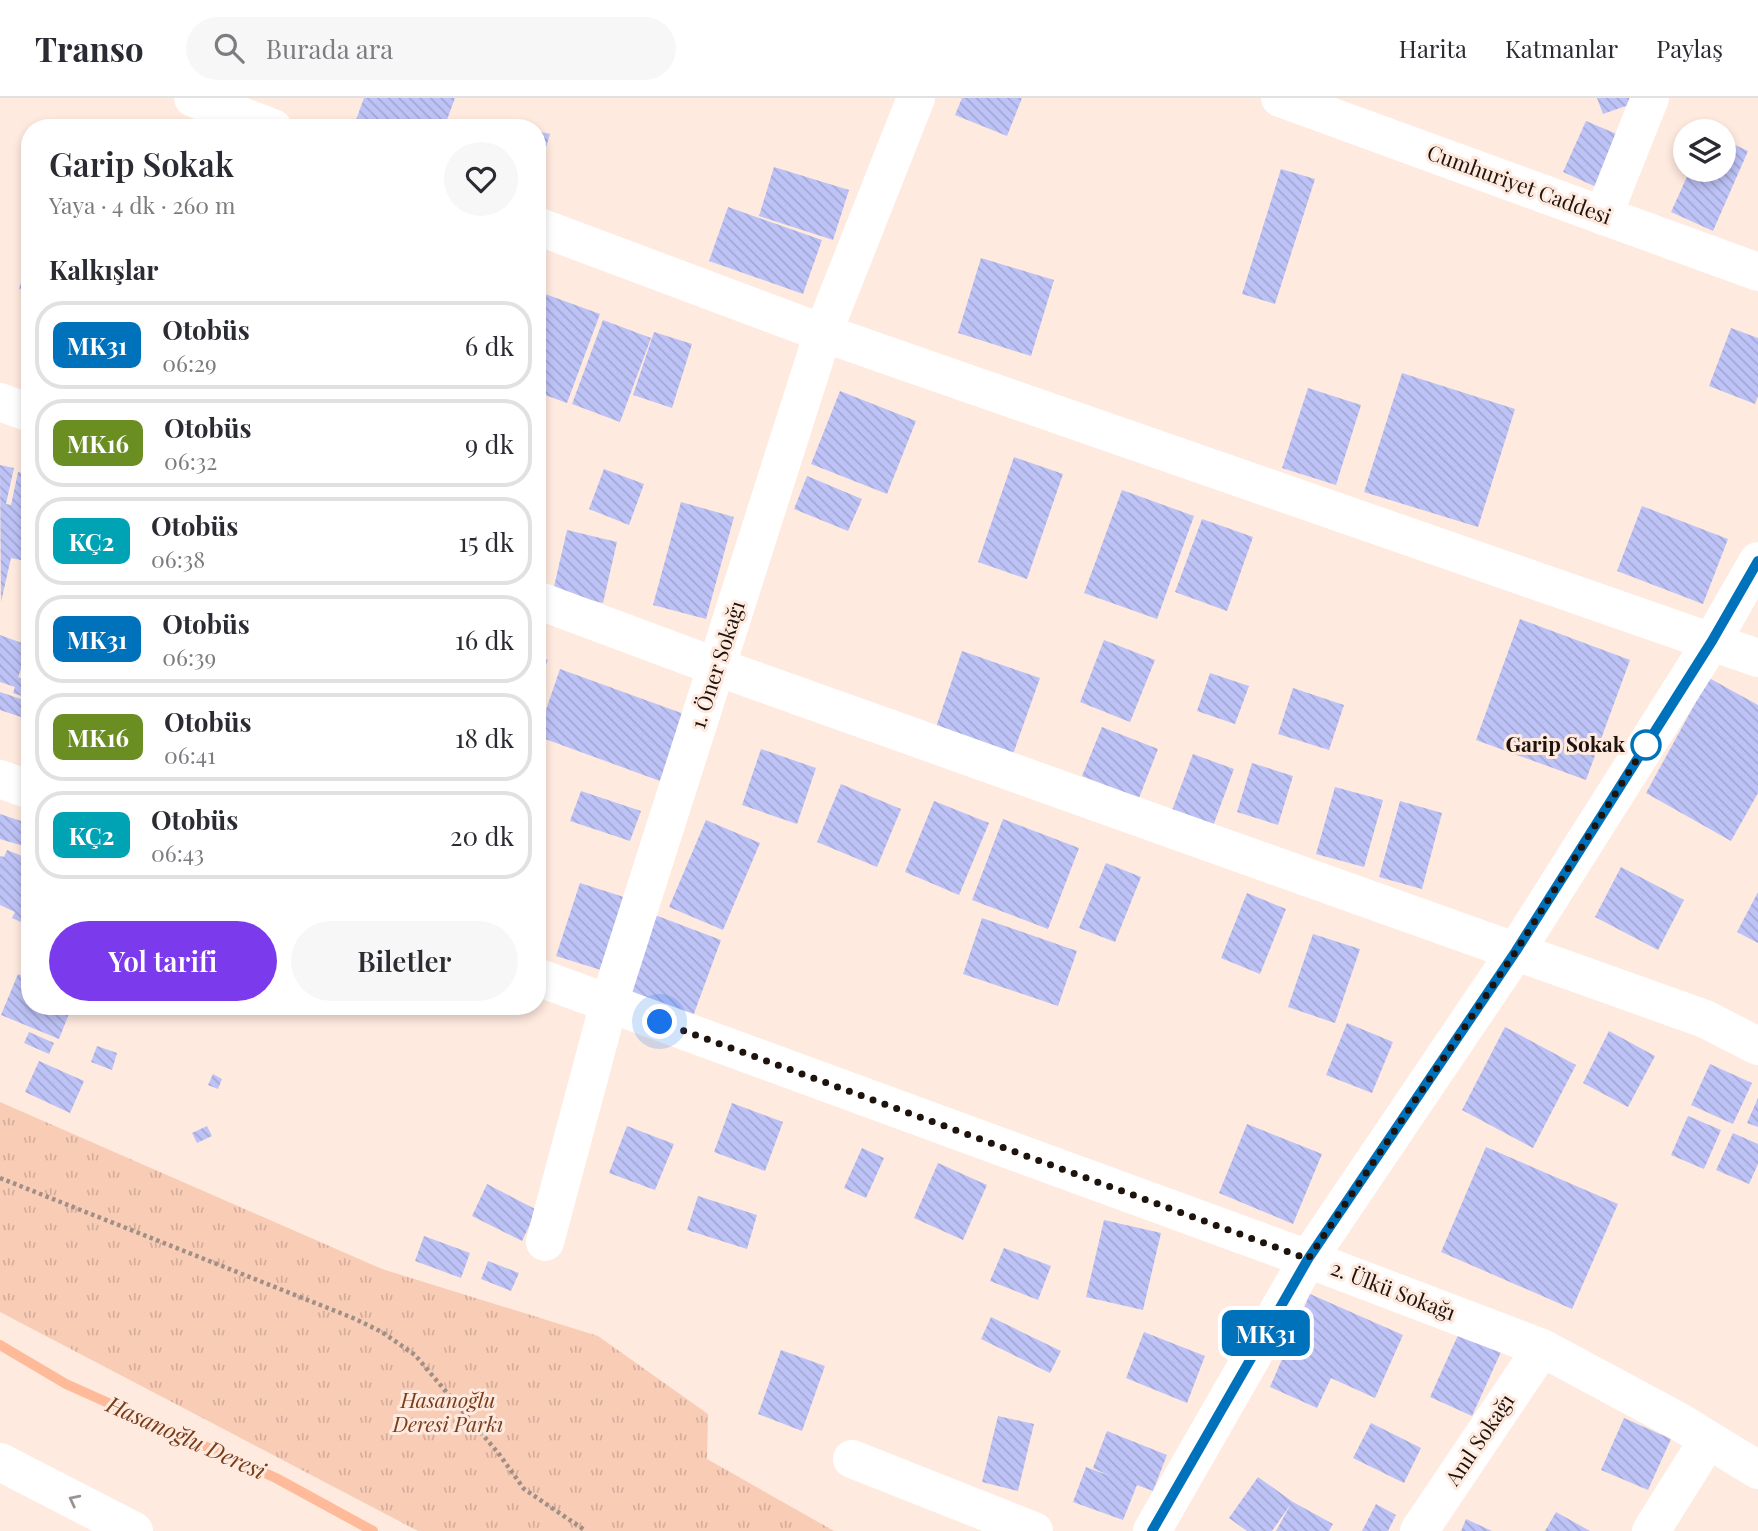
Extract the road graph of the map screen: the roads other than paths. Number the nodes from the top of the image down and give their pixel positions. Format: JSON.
{"nodes":[{"id":1,"x":193,"y":98,"type":"edge"},
{"id":2,"x":916,"y":98,"type":"edge"},
{"id":3,"x":1280,"y":98,"type":"edge"},
{"id":4,"x":1650,"y":98,"type":"edge"},
{"id":5,"x":249,"y":119,"type":"edge"},
{"id":6,"x":1604,"y":216,"type":"junction"},
{"id":7,"x":546,"y":229,"type":"edge"},
{"id":8,"x":1758,"y":272,"type":"edge"},
{"id":9,"x":823,"y":333,"type":"junction"},
{"id":10,"x":0,"y":402,"type":"edge"},
{"id":11,"x":21,"y":410,"type":"edge"},
{"id":12,"x":1758,"y":561,"type":"edge"},
{"id":13,"x":546,"y":603,"type":"edge"},
{"id":14,"x":1712,"y":641,"type":"junction"},
{"id":15,"x":1758,"y":658,"type":"edge"},
{"id":16,"x":717,"y":667,"type":"junction"},
{"id":17,"x":0,"y":779,"type":"edge"},
{"id":18,"x":21,"y":787,"type":"edge"},
{"id":19,"x":1516,"y":951,"type":"junction"},
{"id":20,"x":546,"y":980,"type":"edge"},
{"id":21,"x":608,"y":1003,"type":"junction"},
{"id":22,"x":1758,"y":1046,"type":"edge"},
{"id":23,"x":545,"y":1242,"type":"dead end"},
{"id":24,"x":1308,"y":1259,"type":"junction"},
{"id":25,"x":1542,"y":1348,"type":"junction"},
{"id":26,"x":1708,"y":1440,"type":"junction"},
{"id":27,"x":852,"y":1459,"type":"dead end"},
{"id":28,"x":0,"y":1462,"type":"edge"},
{"id":29,"x":1758,"y":1470,"type":"edge"},
{"id":30,"x":134,"y":1531,"type":"edge"},
{"id":31,"x":1034,"y":1531,"type":"edge"},
{"id":32,"x":1152,"y":1531,"type":"edge"},
{"id":33,"x":1419,"y":1531,"type":"edge"},
{"id":34,"x":1651,"y":1531,"type":"edge"}],
"edges":[{"from":1,"to":5,"type":"street"},
{"from":2,"to":9,"type":"street","name":"1. Öner Sokağı"},
{"from":3,"to":6,"type":"street","name":"Cumhuriyet Caddesi"},
{"from":4,"to":6,"type":"street"},
{"from":6,"to":8,"type":"street","name":"Cumhuriyet Caddesi"},
{"from":7,"to":9,"type":"street"},
{"from":9,"to":14,"type":"street"},
{"from":9,"to":16,"type":"street","name":"1. Öner Sokağı"},
{"from":10,"to":11,"type":"street"},
{"from":12,"to":14,"type":"street"},
{"from":13,"to":16,"type":"street"},
{"from":14,"to":15,"type":"street"},
{"from":14,"to":19,"type":"street"},
{"from":16,"to":19,"type":"street"},
{"from":16,"to":21,"type":"street","name":"1. Öner Sokağı"},
{"from":17,"to":18,"type":"street"},
{"from":19,"to":22,"type":"street"},
{"from":19,"to":24,"type":"street"},
{"from":20,"to":21,"type":"street","name":"2. Ülkü Sokağı"},
{"from":21,"to":23,"type":"street","name":"1. Öner Sokağı"},
{"from":21,"to":24,"type":"street","name":"2. Ülkü Sokağı"},
{"from":24,"to":25,"type":"street","name":"2. Ülkü Sokağı"},
{"from":24,"to":32,"type":"street"},
{"from":25,"to":26,"type":"street","name":"2. Ülkü Sokağı"},
{"from":25,"to":33,"type":"street","name":"Anıl Sokağı"},
{"from":26,"to":29,"type":"street","name":"2. Ülkü Sokağı"},
{"from":26,"to":34,"type":"street"},
{"from":27,"to":31,"type":"street"},
{"from":30,"to":28,"type":"street","one_way":true}]}
